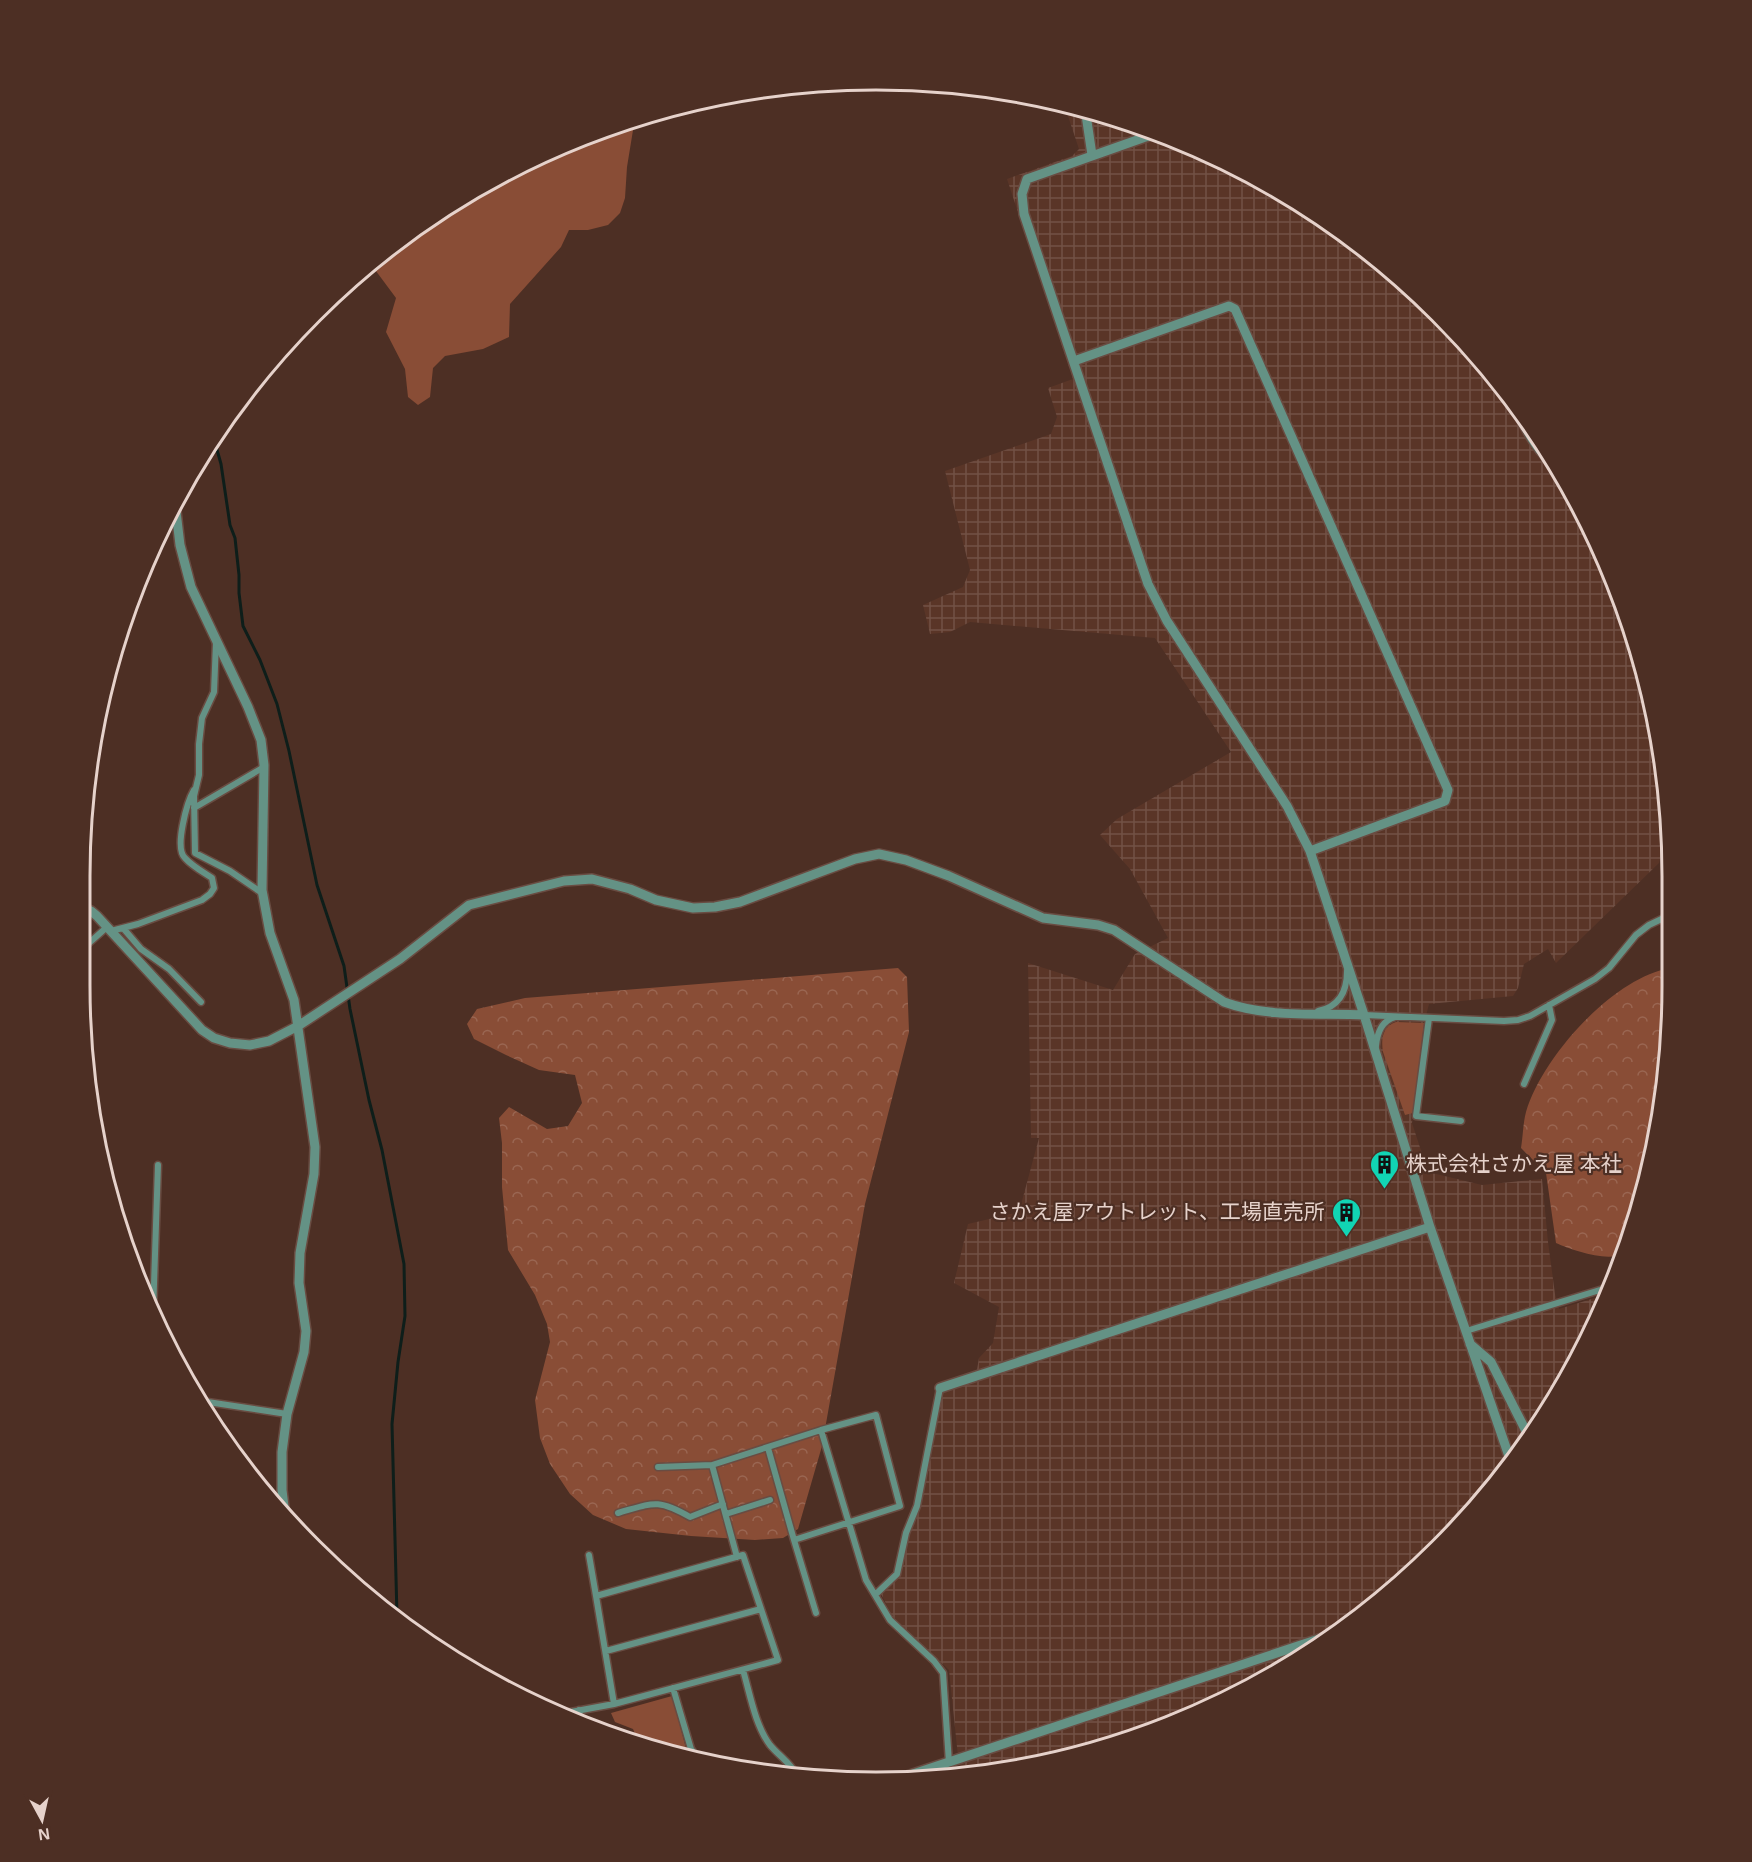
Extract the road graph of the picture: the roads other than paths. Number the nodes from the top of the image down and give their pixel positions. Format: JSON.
{"nodes":[{"id":1,"x":1087,"y":119,"type":"edge"},
{"id":2,"x":1144,"y":138,"type":"edge"},
{"id":3,"x":1092,"y":155,"type":"junction"},
{"id":4,"x":1074,"y":361,"type":"junction"},
{"id":5,"x":177,"y":517,"type":"edge"},
{"id":6,"x":216,"y":642,"type":"junction"},
{"id":7,"x":264,"y":767,"type":"junction"},
{"id":8,"x":196,"y":784,"type":"junction"},
{"id":9,"x":194,"y":808,"type":"junction"},
{"id":10,"x":1310,"y":851,"type":"junction"},
{"id":11,"x":262,"y":893,"type":"junction"},
{"id":12,"x":90,"y":910,"type":"edge"},
{"id":13,"x":1662,"y":918,"type":"edge"},
{"id":14,"x":123,"y":928,"type":"junction"},
{"id":15,"x":109,"y":929,"type":"junction"},
{"id":16,"x":90,"y":943,"type":"edge"},
{"id":17,"x":1347,"y":963,"type":"junction"},
{"id":18,"x":201,"y":1002,"type":"dead end"},
{"id":19,"x":1549,"y":1005,"type":"junction"},
{"id":20,"x":1308,"y":1013,"type":"junction"},
{"id":21,"x":1364,"y":1015,"type":"junction"},
{"id":22,"x":1398,"y":1016,"type":"junction"},
{"id":23,"x":1429,"y":1018,"type":"junction"},
{"id":24,"x":298,"y":1026,"type":"junction"},
{"id":25,"x":1376,"y":1053,"type":"junction"},
{"id":26,"x":1524,"y":1084,"type":"dead end"},
{"id":27,"x":1461,"y":1121,"type":"dead end"},
{"id":28,"x":158,"y":1165,"type":"dead end"},
{"id":29,"x":1430,"y":1227,"type":"junction"},
{"id":30,"x":150,"y":1288,"type":"edge"},
{"id":31,"x":1601,"y":1290,"type":"edge"},
{"id":32,"x":1466,"y":1332,"type":"junction"},
{"id":33,"x":1470,"y":1344,"type":"junction"},
{"id":34,"x":940,"y":1388,"type":"joint"},
{"id":35,"x":209,"y":1402,"type":"edge"},
{"id":36,"x":287,"y":1414,"type":"junction"},
{"id":37,"x":821,"y":1430,"type":"junction"},
{"id":38,"x":1525,"y":1430,"type":"edge"},
{"id":39,"x":768,"y":1448,"type":"junction"},
{"id":40,"x":1508,"y":1453,"type":"edge"},
{"id":41,"x":712,"y":1465,"type":"junction"},
{"id":42,"x":658,"y":1467,"type":"dead end"},
{"id":43,"x":770,"y":1500,"type":"dead end"},
{"id":44,"x":283,"y":1502,"type":"edge"},
{"id":45,"x":723,"y":1504,"type":"junction"},
{"id":46,"x":618,"y":1513,"type":"dead end"},
{"id":47,"x":726,"y":1514,"type":"junction"},
{"id":48,"x":848,"y":1522,"type":"junction"},
{"id":49,"x":794,"y":1540,"type":"junction"},
{"id":50,"x":589,"y":1555,"type":"dead end"},
{"id":51,"x":736,"y":1557,"type":"junction"},
{"id":52,"x":876,"y":1594,"type":"junction"},
{"id":53,"x":596,"y":1596,"type":"junction"},
{"id":54,"x":761,"y":1609,"type":"junction"},
{"id":55,"x":816,"y":1613,"type":"dead end"},
{"id":56,"x":1309,"y":1642,"type":"edge"},
{"id":57,"x":606,"y":1651,"type":"junction"},
{"id":58,"x":743,"y":1670,"type":"junction"},
{"id":59,"x":673,"y":1688,"type":"junction"},
{"id":60,"x":614,"y":1704,"type":"junction"},
{"id":61,"x":579,"y":1710,"type":"junction"},
{"id":62,"x":573,"y":1711,"type":"edge"},
{"id":63,"x":579,"y":1714,"type":"edge"},
{"id":64,"x":692,"y":1750,"type":"edge"},
{"id":65,"x":949,"y":1763,"type":"junction"},
{"id":66,"x":793,"y":1767,"type":"edge"},
{"id":67,"x":927,"y":1770,"type":"edge"}],
"edges":[{"from":1,"to":3,"type":"street"},
{"from":2,"to":3,"type":"street"},
{"from":3,"to":4,"type":"street"},
{"from":4,"to":10,"type":"street"},
{"from":4,"to":10,"type":"street"},
{"from":5,"to":6,"type":"street"},
{"from":6,"to":7,"type":"street"},
{"from":6,"to":8,"type":"street"},
{"from":7,"to":9,"type":"street"},
{"from":7,"to":11,"type":"street"},
{"from":8,"to":9,"type":"street"},
{"from":8,"to":14,"type":"street"},
{"from":9,"to":11,"type":"street"},
{"from":10,"to":17,"type":"street"},
{"from":11,"to":24,"type":"street"},
{"from":12,"to":15,"type":"street"},
{"from":13,"to":19,"type":"street"},
{"from":14,"to":15,"type":"street"},
{"from":14,"to":18,"type":"street"},
{"from":15,"to":16,"type":"street"},
{"from":15,"to":24,"type":"street"},
{"from":17,"to":20,"type":"street"},
{"from":17,"to":21,"type":"street"},
{"from":19,"to":23,"type":"street"},
{"from":19,"to":26,"type":"street"},
{"from":20,"to":21,"type":"street"},
{"from":20,"to":24,"type":"street"},
{"from":21,"to":22,"type":"street"},
{"from":21,"to":25,"type":"street"},
{"from":22,"to":23,"type":"street"},
{"from":22,"to":25,"type":"street"},
{"from":23,"to":27,"type":"street"},
{"from":24,"to":36,"type":"street"},
{"from":25,"to":29,"type":"street"},
{"from":28,"to":30,"type":"street"},
{"from":29,"to":32,"type":"street"},
{"from":29,"to":34,"type":"street"},
{"from":31,"to":32,"type":"street"},
{"from":32,"to":33,"type":"street"},
{"from":33,"to":38,"type":"street"},
{"from":33,"to":40,"type":"street"},
{"from":34,"to":52,"type":"street"},
{"from":35,"to":36,"type":"street"},
{"from":36,"to":44,"type":"street"},
{"from":37,"to":39,"type":"street"},
{"from":37,"to":48,"type":"street"},
{"from":37,"to":48,"type":"street"},
{"from":39,"to":41,"type":"street"},
{"from":39,"to":49,"type":"street"},
{"from":41,"to":42,"type":"street"},
{"from":41,"to":45,"type":"street"},
{"from":43,"to":47,"type":"street"},
{"from":45,"to":46,"type":"street"},
{"from":45,"to":47,"type":"street"},
{"from":47,"to":51,"type":"street"},
{"from":48,"to":49,"type":"street"},
{"from":48,"to":52,"type":"street"},
{"from":49,"to":55,"type":"street"},
{"from":50,"to":53,"type":"street"},
{"from":51,"to":53,"type":"street"},
{"from":51,"to":54,"type":"street"},
{"from":52,"to":65,"type":"street"},
{"from":53,"to":57,"type":"street"},
{"from":54,"to":57,"type":"street"},
{"from":54,"to":58,"type":"street"},
{"from":56,"to":65,"type":"street"},
{"from":57,"to":60,"type":"street"},
{"from":58,"to":59,"type":"street"},
{"from":58,"to":66,"type":"street"},
{"from":59,"to":60,"type":"street"},
{"from":59,"to":64,"type":"street"},
{"from":60,"to":61,"type":"street"},
{"from":61,"to":62,"type":"street"},
{"from":61,"to":63,"type":"street"},
{"from":65,"to":67,"type":"street"}]}
